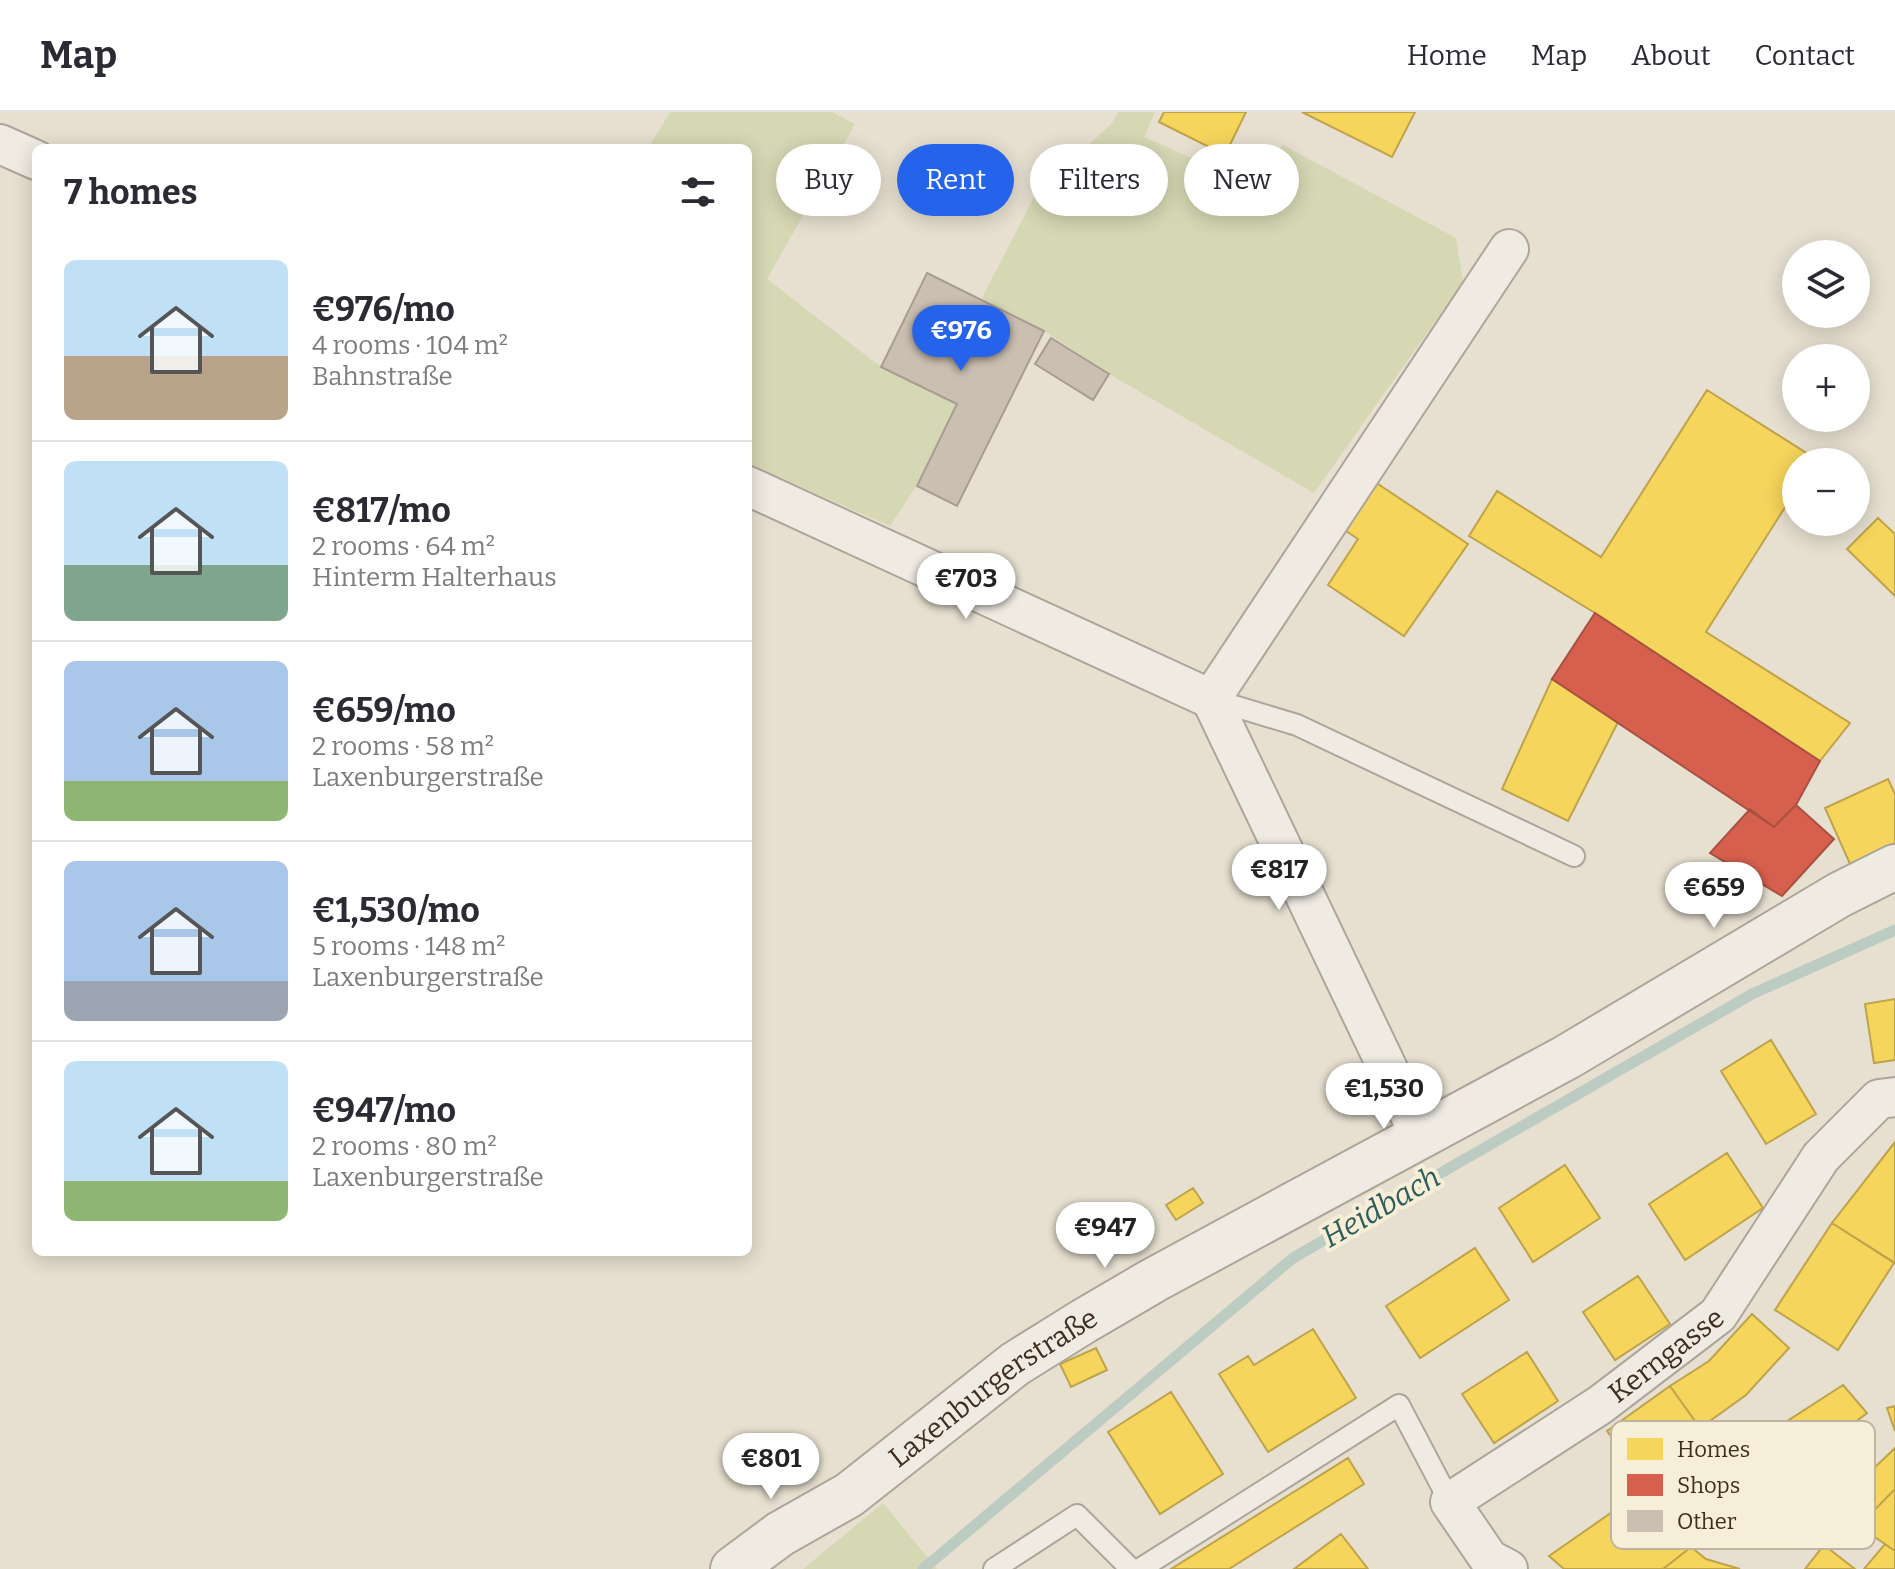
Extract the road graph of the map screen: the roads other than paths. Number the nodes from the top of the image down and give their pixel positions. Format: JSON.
{"nodes":[{"id":1,"x":0,"y":144,"type":"edge"},
{"id":2,"x":32,"y":158,"type":"edge"},
{"id":3,"x":1509,"y":249,"type":"dead end"},
{"id":4,"x":752,"y":488,"type":"edge"},
{"id":5,"x":1211,"y":699,"type":"junction"},
{"id":6,"x":1574,"y":856,"type":"dead end"},
{"id":7,"x":1895,"y":867,"type":"edge"},
{"id":8,"x":1895,"y":1097,"type":"edge"},
{"id":9,"x":1420,"y":1136,"type":"junction"},
{"id":10,"x":849,"y":1495,"type":"junction"},
{"id":11,"x":1450,"y":1502,"type":"junction"},
{"id":12,"x":733,"y":1569,"type":"edge"},
{"id":13,"x":778,"y":1569,"type":"edge"},
{"id":14,"x":994,"y":1569,"type":"edge"},
{"id":15,"x":1131,"y":1569,"type":"edge"},
{"id":16,"x":1140,"y":1569,"type":"edge"},
{"id":17,"x":1508,"y":1569,"type":"edge"}],
"edges":[{"from":1,"to":2,"type":"street"},
{"from":3,"to":5,"type":"street"},
{"from":4,"to":5,"type":"street"},
{"from":5,"to":6,"type":"lane"},
{"from":5,"to":9,"type":"street"},
{"from":7,"to":9,"type":"street","name":"Laxenburgerstraße"},
{"from":8,"to":11,"type":"street","name":"Kerngasse"},
{"from":9,"to":10,"type":"street","name":"Laxenburgerstraße"},
{"from":10,"to":12,"type":"street","name":"Laxenburgerstraße"},
{"from":10,"to":13,"type":"street","name":"Laxenburgerstraße"},
{"from":11,"to":16,"type":"lane"},
{"from":11,"to":17,"type":"street"},
{"from":14,"to":15,"type":"lane"}]}
